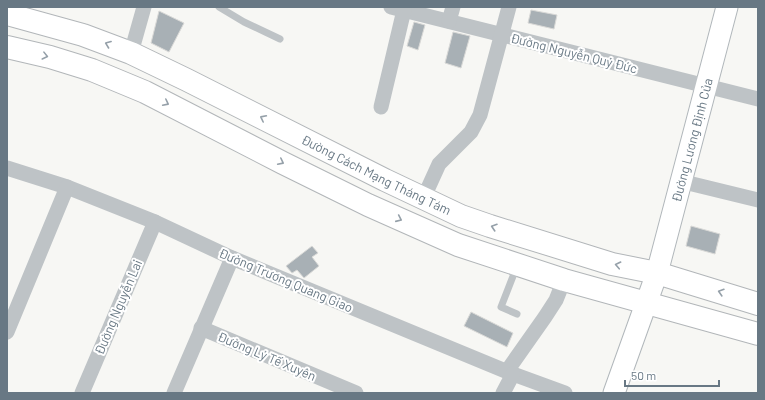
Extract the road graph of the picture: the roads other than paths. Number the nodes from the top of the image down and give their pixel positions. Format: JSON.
{"nodes":[{"id":1,"x":144,"y":7,"type":"edge"},
{"id":2,"x":219,"y":7,"type":"edge"},
{"id":3,"x":509,"y":7,"type":"edge"},
{"id":4,"x":726,"y":7,"type":"edge"},
{"id":5,"x":398,"y":9,"type":"edge"},
{"id":6,"x":420,"y":10,"type":"edge"},
{"id":7,"x":13,"y":14,"type":"edge"},
{"id":8,"x":451,"y":14,"type":"edge"},
{"id":9,"x":502,"y":35,"type":"junction"},
{"id":10,"x":280,"y":39,"type":"dead end"},
{"id":11,"x":7,"y":47,"type":"edge"},
{"id":12,"x":131,"y":54,"type":"junction"},
{"id":13,"x":705,"y":86,"type":"junction"},
{"id":14,"x":758,"y":99,"type":"edge"},
{"id":15,"x":381,"y":107,"type":"dead end"},
{"id":16,"x":7,"y":168,"type":"edge"},
{"id":17,"x":680,"y":181,"type":"junction"},
{"id":18,"x":66,"y":187,"type":"junction"},
{"id":19,"x":424,"y":197,"type":"junction"},
{"id":20,"x":758,"y":200,"type":"edge"},
{"id":21,"x":155,"y":222,"type":"junction"},
{"id":22,"x":232,"y":258,"type":"junction"},
{"id":23,"x":517,"y":264,"type":"junction"},
{"id":24,"x":656,"y":273,"type":"junction"},
{"id":25,"x":564,"y":280,"type":"junction"},
{"id":26,"x":647,"y":304,"type":"junction"},
{"id":27,"x":758,"y":304,"type":"edge"},
{"id":28,"x":517,"y":314,"type":"dead end"},
{"id":29,"x":201,"y":328,"type":"junction"},
{"id":30,"x":7,"y":332,"type":"edge"},
{"id":31,"x":758,"y":334,"type":"edge"},
{"id":32,"x":510,"y":373,"type":"junction"},
{"id":33,"x":82,"y":393,"type":"edge"},
{"id":34,"x":174,"y":393,"type":"edge"},
{"id":35,"x":356,"y":393,"type":"edge"},
{"id":36,"x":503,"y":393,"type":"edge"},
{"id":37,"x":565,"y":393,"type":"edge"},
{"id":38,"x":614,"y":393,"type":"edge"}],
"edges":[{"from":1,"to":12,"type":"street"},
{"from":2,"to":10,"type":"lane"},
{"from":3,"to":9,"type":"street"},
{"from":4,"to":13,"type":"street","name":"Đường Lương Định Của"},
{"from":5,"to":6,"type":"street","name":"Đường Nguyễn Quý Đức"},
{"from":5,"to":15,"type":"street"},
{"from":6,"to":8,"type":"street","name":"Đường Nguyễn Quý Đức"},
{"from":12,"to":7,"type":"highway","name":"Đường Cách Mạng Tháng Tám","one_way":true},
{"from":8,"to":9,"type":"street","name":"Đường Nguyễn Quý Đức"},
{"from":9,"to":13,"type":"street","name":"Đường Nguyễn Quý Đức"},
{"from":9,"to":19,"type":"street"},
{"from":11,"to":23,"type":"highway","one_way":true},
{"from":19,"to":12,"type":"highway","name":"Đường Cách Mạng Tháng Tám","one_way":true},
{"from":13,"to":14,"type":"street","name":"Đường Nguyễn Quý Đức"},
{"from":13,"to":17,"type":"street","name":"Đường Lương Định Của"},
{"from":16,"to":18,"type":"street","name":"Đường Trương Quang Giao"},
{"from":17,"to":20,"type":"street"},
{"from":17,"to":24,"type":"street","name":"Đường Lương Định Của"},
{"from":18,"to":21,"type":"street","name":"Đường Trương Quang Giao"},
{"from":18,"to":30,"type":"street"},
{"from":24,"to":19,"type":"highway","name":"Đường Cách Mạng Tháng Tám","one_way":true},
{"from":21,"to":22,"type":"street","name":"Đường Trương Quang Giao"},
{"from":21,"to":33,"type":"street","name":"Đường Nguyễn Lai"},
{"from":22,"to":29,"type":"street"},
{"from":22,"to":32,"type":"street","name":"Đường Trương Quang Giao"},
{"from":23,"to":25,"type":"highway"},
{"from":23,"to":28,"type":"lane"},
{"from":24,"to":26,"type":"street","name":"Đường Lương Định Của"},
{"from":27,"to":24,"type":"highway","name":"Đường Cách Mạng Tháng Tám","one_way":true},
{"from":25,"to":26,"type":"highway"},
{"from":25,"to":32,"type":"street"},
{"from":26,"to":31,"type":"highway"},
{"from":26,"to":38,"type":"street","name":"Đường Lương Định Của"},
{"from":29,"to":34,"type":"street"},
{"from":29,"to":35,"type":"street","name":"Đường Lý Tế Xuyên"},
{"from":32,"to":36,"type":"street"},
{"from":32,"to":37,"type":"street","name":"Đường Trương Quang Giao"}]}
